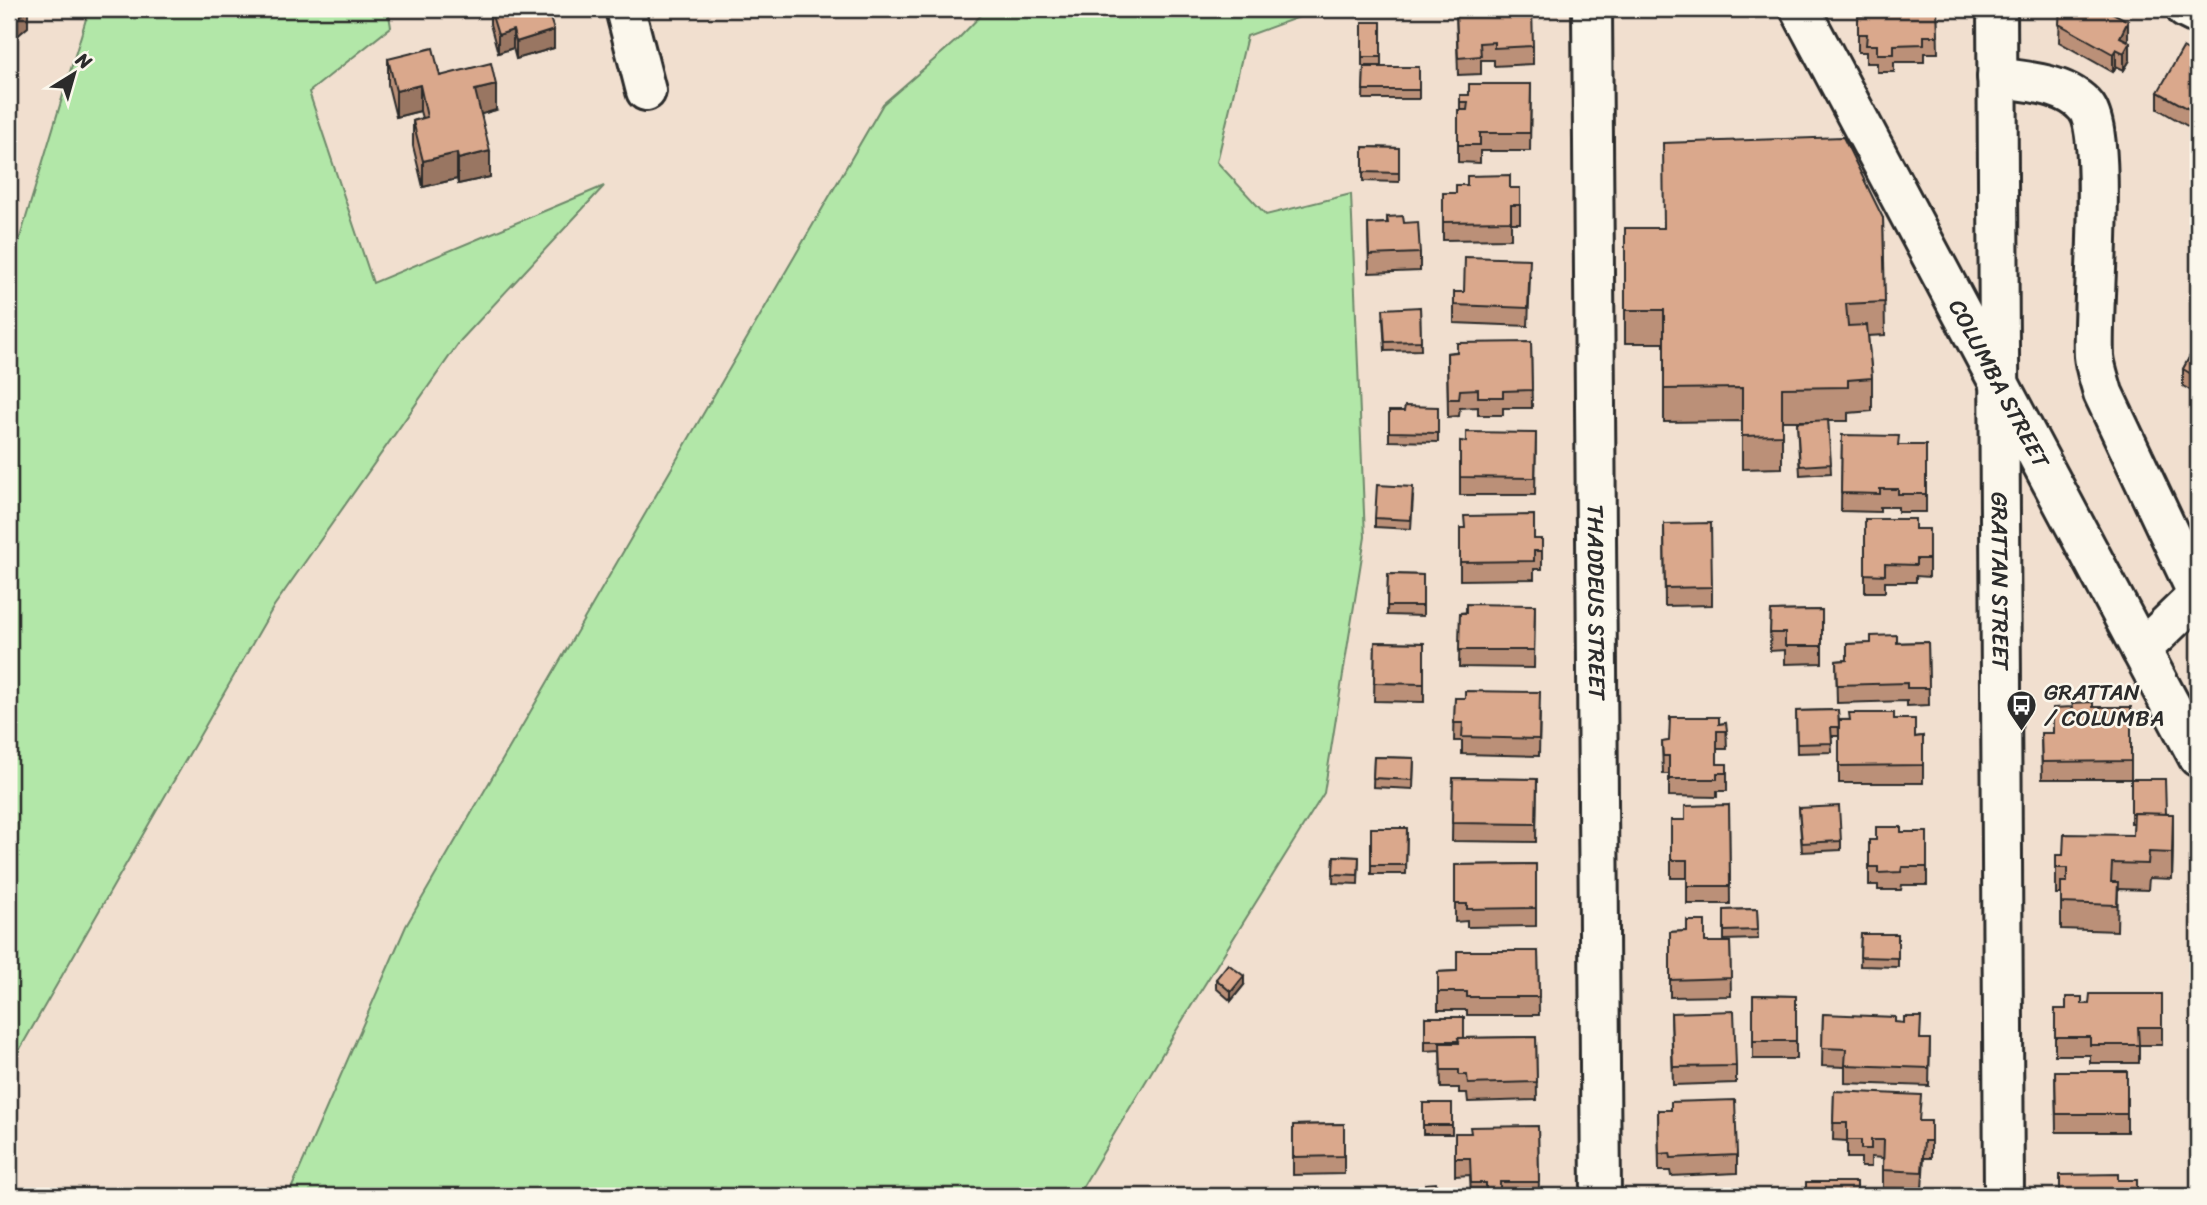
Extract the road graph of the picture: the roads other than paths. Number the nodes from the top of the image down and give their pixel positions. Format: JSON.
{"nodes":[{"id":1,"x":625,"y":9,"type":"edge"},
{"id":2,"x":1592,"y":9,"type":"edge"},
{"id":3,"x":1800,"y":9,"type":"edge"},
{"id":4,"x":1997,"y":9,"type":"edge"},
{"id":5,"x":2186,"y":9,"type":"edge"},
{"id":6,"x":2198,"y":15,"type":"edge"},
{"id":7,"x":1997,"y":77,"type":"junction"},
{"id":8,"x":646,"y":91,"type":"dead end"},
{"id":9,"x":1999,"y":387,"type":"junction"},
{"id":10,"x":2198,"y":595,"type":"edge"},
{"id":11,"x":2141,"y":650,"type":"junction"},
{"id":12,"x":2198,"y":757,"type":"edge"},
{"id":13,"x":1601,"y":1196,"type":"edge"},
{"id":14,"x":2004,"y":1196,"type":"edge"}],
"edges":[{"from":1,"to":8,"type":"street"},
{"from":2,"to":13,"type":"street","name":"THADDEUS STREET"},
{"from":3,"to":9,"type":"street","name":"COLUMBA STREET"},
{"from":4,"to":7,"type":"street","name":"GRATTAN STREET"},
{"from":5,"to":6,"type":"street"},
{"from":7,"to":9,"type":"street","name":"GRATTAN STREET"},
{"from":7,"to":10,"type":"street"},
{"from":9,"to":11,"type":"street","name":"COLUMBA STREET"},
{"from":9,"to":14,"type":"street","name":"GRATTAN STREET"},
{"from":10,"to":11,"type":"street"},
{"from":11,"to":12,"type":"street","name":"COLUMBA STREET"}]}
